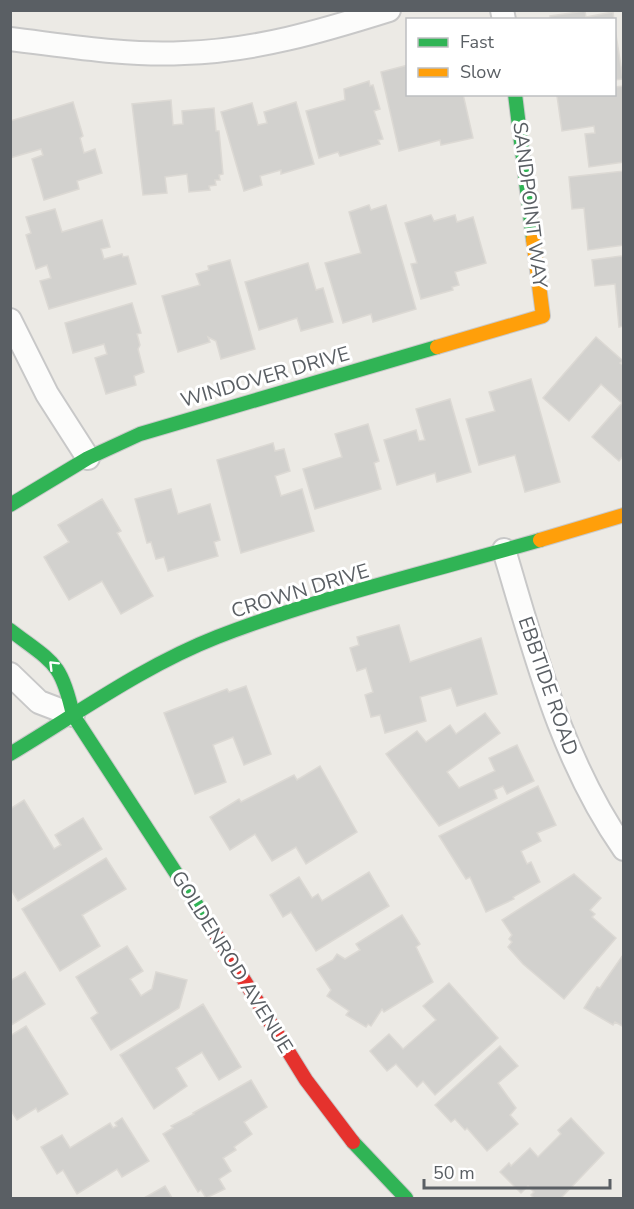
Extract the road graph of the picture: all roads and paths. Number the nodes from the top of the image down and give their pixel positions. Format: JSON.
{"nodes":[{"id":1,"x":384,"y":11,"type":"edge"},
{"id":2,"x":10,"y":39,"type":"edge"},
{"id":3,"x":515,"y":96,"type":"edge"},
{"id":4,"x":543,"y":316,"type":"joint"},
{"id":5,"x":10,"y":320,"type":"edge"},
{"id":6,"x":88,"y":458,"type":"junction"},
{"id":7,"x":10,"y":505,"type":"edge"},
{"id":8,"x":624,"y":515,"type":"edge"},
{"id":9,"x":504,"y":550,"type":"junction"},
{"id":10,"x":10,"y":630,"type":"edge"},
{"id":11,"x":10,"y":674,"type":"edge"},
{"id":12,"x":73,"y":715,"type":"junction"},
{"id":13,"x":10,"y":754,"type":"edge"},
{"id":14,"x":624,"y":849,"type":"edge"},
{"id":15,"x":406,"y":1198,"type":"edge"}],
"edges":[{"from":1,"to":2,"type":"street"},
{"from":3,"to":4,"type":"street","name":"SANDPOINT WAY"},
{"from":4,"to":6,"type":"street","name":"WINDOVER DRIVE"},
{"from":5,"to":6,"type":"street"},
{"from":6,"to":7,"type":"street","name":"WINDOVER DRIVE"},
{"from":8,"to":9,"type":"street","name":"CROWN DRIVE"},
{"from":9,"to":12,"type":"street","name":"CROWN DRIVE"},
{"from":9,"to":14,"type":"street","name":"EBBTIDE ROAD"},
{"from":12,"to":10,"type":"street","name":"GOLDENROD AVENUE","one_way":true},
{"from":11,"to":12,"type":"street"},
{"from":12,"to":13,"type":"street","name":"CROWN DRIVE"},
{"from":12,"to":15,"type":"street","name":"GOLDENROD AVENUE"}]}
